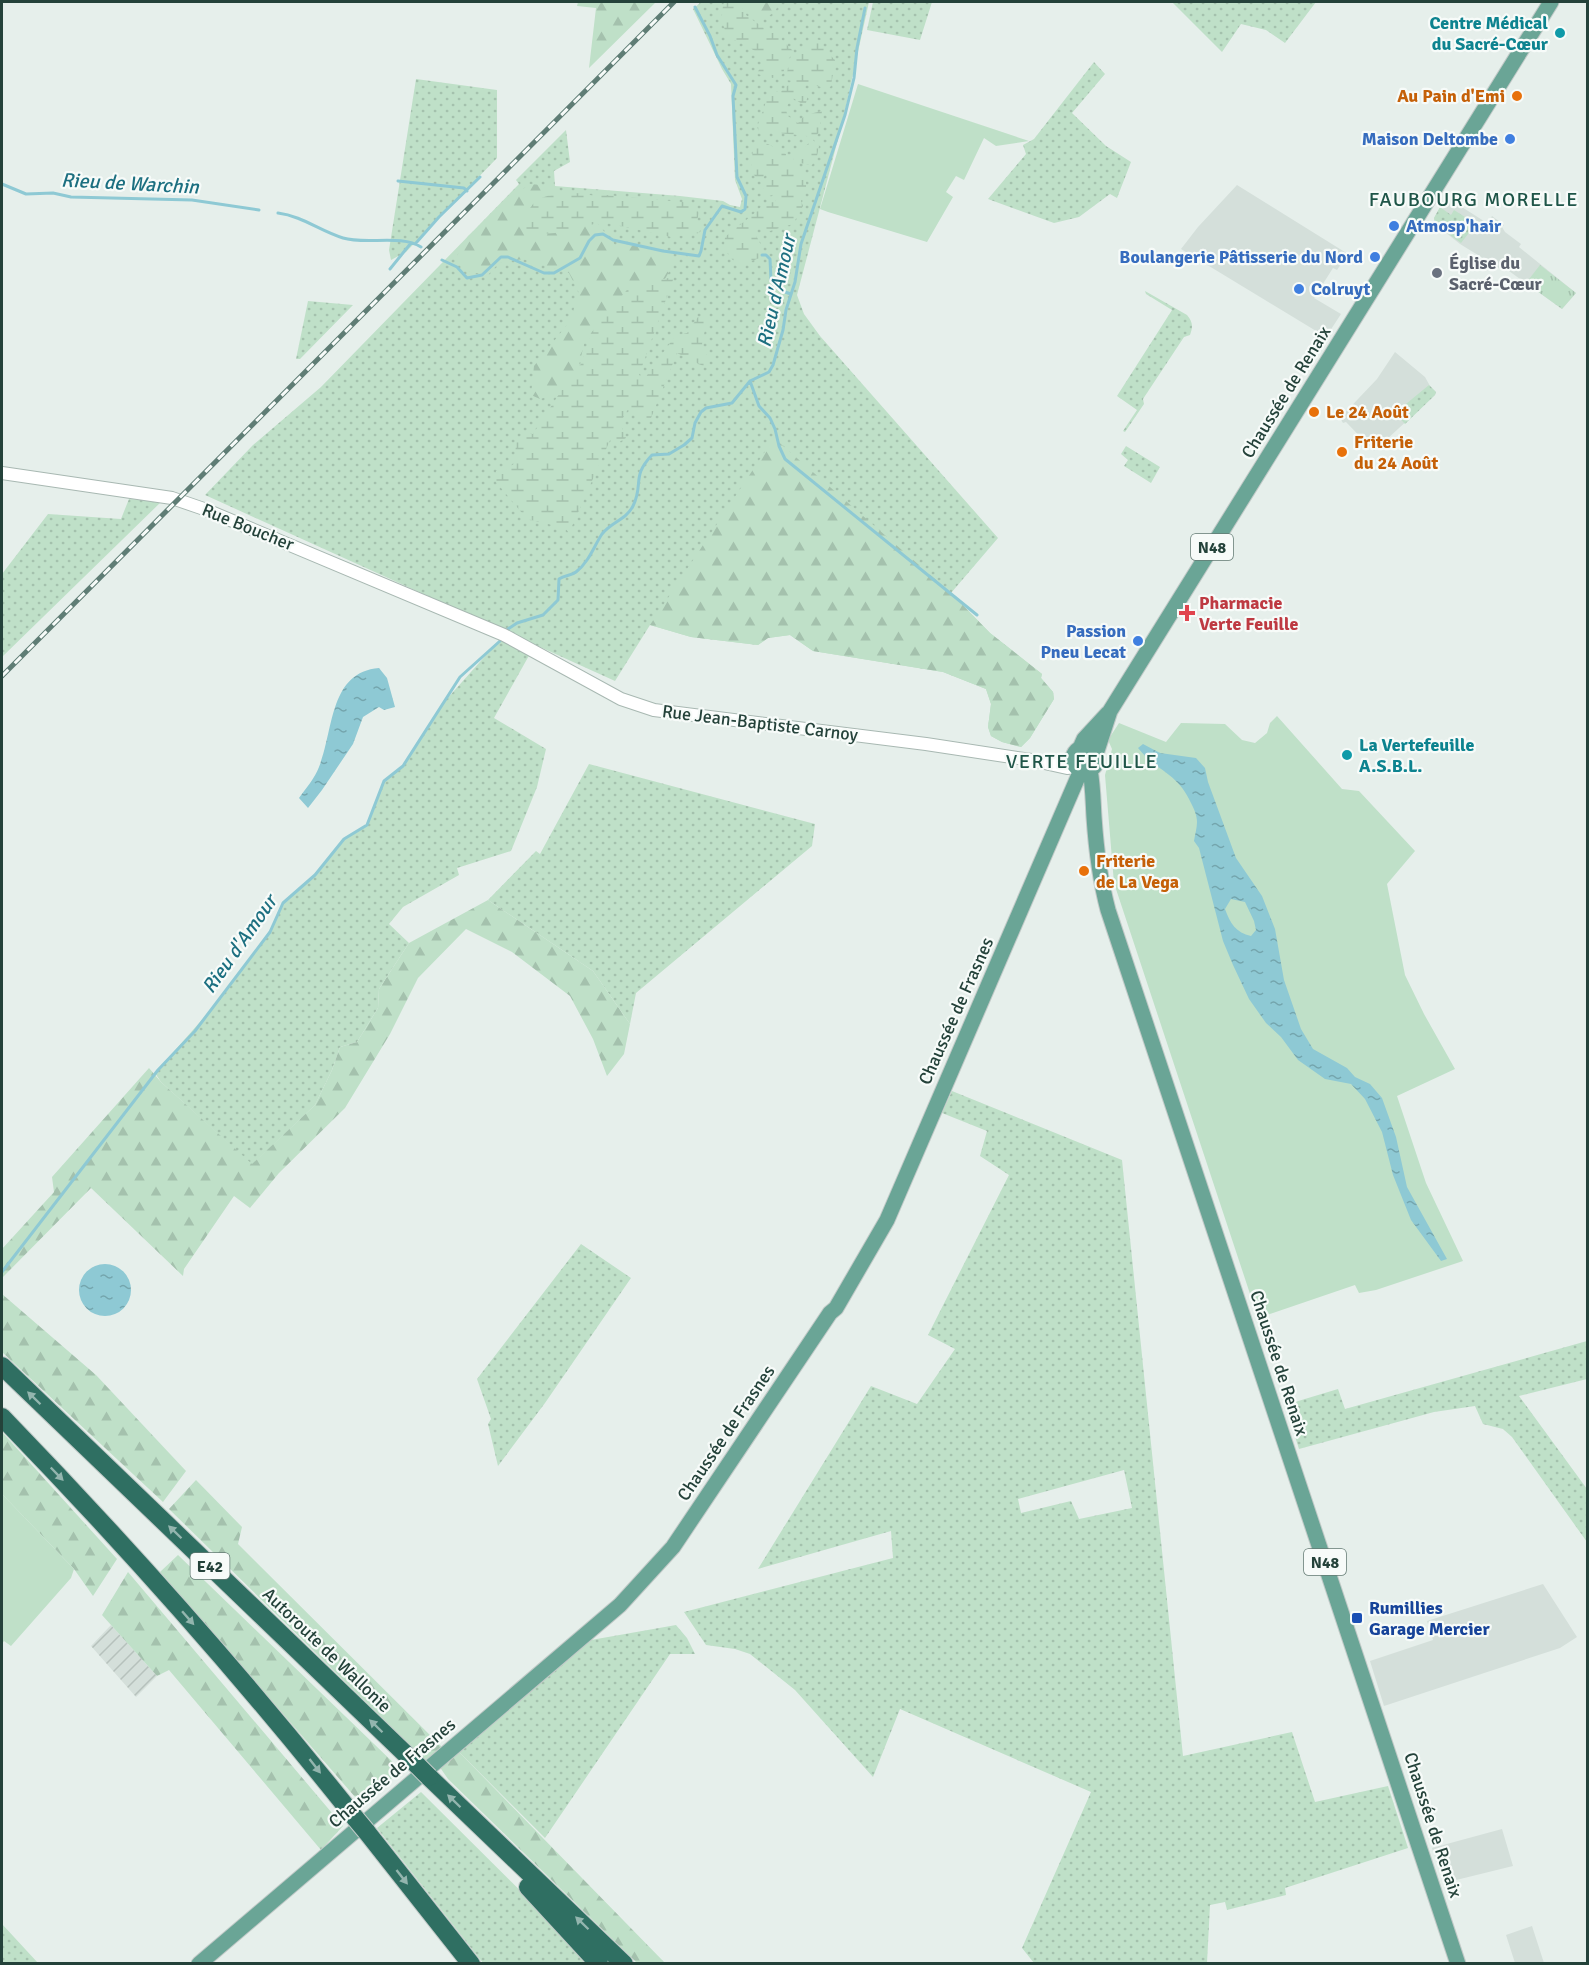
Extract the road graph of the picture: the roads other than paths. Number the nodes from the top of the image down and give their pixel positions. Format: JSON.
{"nodes":[{"id":1,"x":1551,"y":2,"type":"edge"},
{"id":2,"x":2,"y":473,"type":"edge"},
{"id":3,"x":482,"y":625,"type":"joint"},
{"id":4,"x":1110,"y":711,"type":"junction"},
{"id":5,"x":1080,"y":762,"type":"junction"},
{"id":6,"x":1094,"y":816,"type":"junction"},
{"id":7,"x":1059,"y":825,"type":"junction"},
{"id":8,"x":2,"y":1366,"type":"edge"},
{"id":9,"x":2,"y":1417,"type":"edge"},
{"id":10,"x":479,"y":1825,"type":"junction"},
{"id":11,"x":199,"y":1964,"type":"edge"},
{"id":12,"x":471,"y":1964,"type":"edge"},
{"id":13,"x":599,"y":1964,"type":"edge"},
{"id":14,"x":624,"y":1964,"type":"edge"},
{"id":15,"x":1458,"y":1964,"type":"edge"}],
"edges":[{"from":1,"to":4,"type":"main road","name":"Chaussée de Renaix","number":"N48"},
{"from":2,"to":3,"type":"street","name":"Rue Boucher"},
{"from":3,"to":5,"type":"street","name":"Rue Jean-Baptiste Carnoy"},
{"from":4,"to":5,"type":"main road","name":"Chaussée de Renaix","number":"N48"},
{"from":4,"to":5,"type":"main road","name":"Chaussée de Renaix","number":"N48"},
{"from":5,"to":6,"type":"main road","name":"Chaussée de Renaix","number":"N48"},
{"from":5,"to":7,"type":"main road","name":"Chaussée de Frasnes"},
{"from":6,"to":7,"type":"main road"},
{"from":6,"to":15,"type":"main road","name":"Chaussée de Renaix","number":"N48"},
{"from":7,"to":11,"type":"main road","name":"Chaussée de Frasnes"},
{"from":10,"to":8,"type":"highway","name":"Autoroute de Wallonie","number":"E42","one_way":true},
{"from":9,"to":12,"type":"highway","one_way":true},
{"from":10,"to":13,"type":"highway"},
{"from":14,"to":10,"type":"highway","name":"Autoroute de Wallonie","number":"E42","one_way":true}]}
